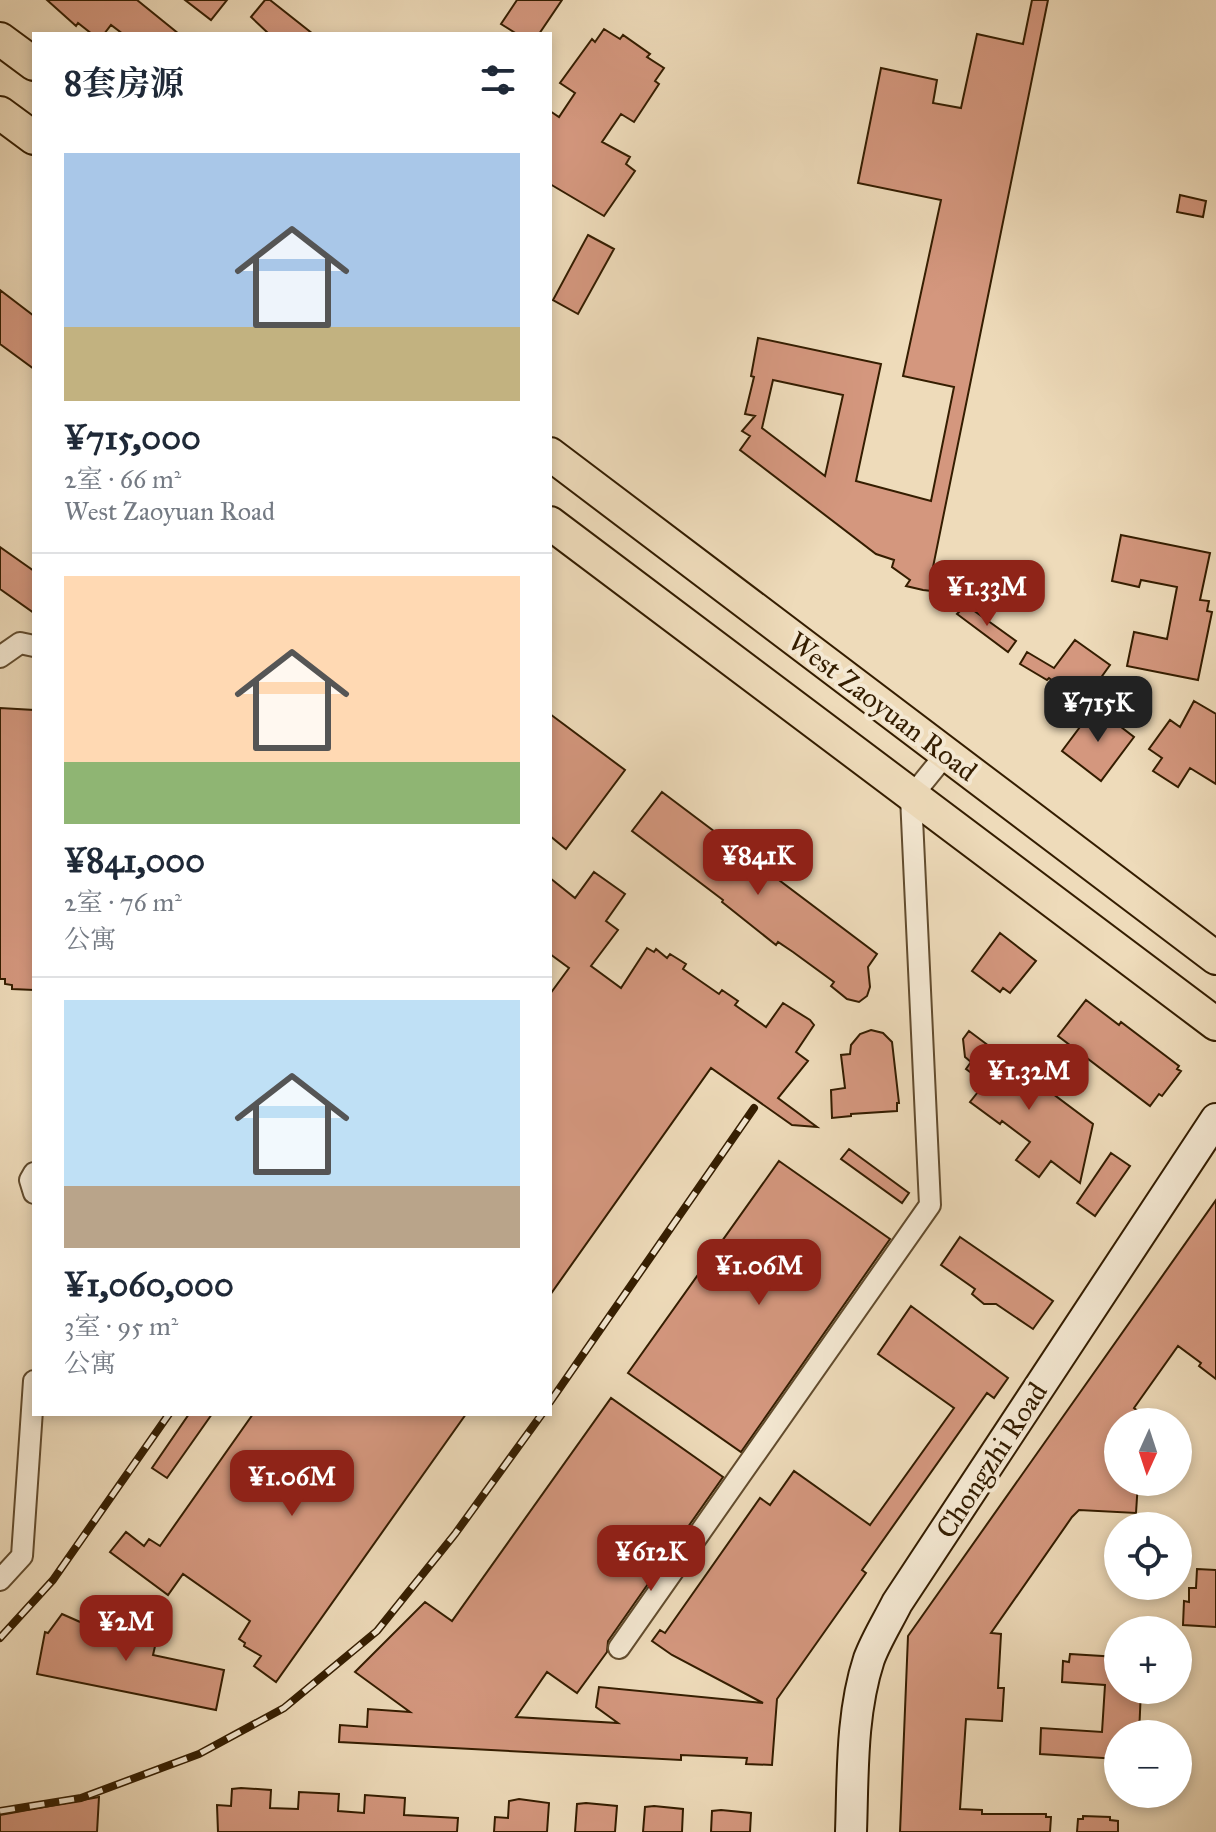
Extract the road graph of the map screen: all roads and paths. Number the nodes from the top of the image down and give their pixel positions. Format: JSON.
{"nodes":[{"id":1,"x":0,"y":39,"type":"edge"},
{"id":2,"x":32,"y":63,"type":"edge"},
{"id":3,"x":0,"y":113,"type":"edge"},
{"id":4,"x":32,"y":137,"type":"edge"},
{"id":5,"x":552,"y":456,"type":"edge"},
{"id":6,"x":552,"y":525,"type":"edge"},
{"id":7,"x":32,"y":646,"type":"edge"},
{"id":8,"x":0,"y":657,"type":"edge"},
{"id":9,"x":946,"y":754,"type":"junction"},
{"id":10,"x":911,"y":797,"type":"junction"},
{"id":11,"x":1216,"y":958,"type":"edge"},
{"id":12,"x":1216,"y":1024,"type":"edge"},
{"id":13,"x":1216,"y":1119,"type":"edge"},
{"id":14,"x":32,"y":1410,"type":"edge"},
{"id":15,"x":0,"y":1580,"type":"edge"},
{"id":16,"x":619,"y":1648,"type":"dead end"},
{"id":17,"x":851,"y":1832,"type":"edge"}],
"edges":[{"from":1,"to":2,"type":"main road"},
{"from":3,"to":4,"type":"main road"},
{"from":5,"to":9,"type":"main road","name":"West Zaoyuan Road"},
{"from":6,"to":10,"type":"main road","name":"West Zaoyuan Road"},
{"from":7,"to":8,"type":"street"},
{"from":9,"to":10,"type":"street"},
{"from":9,"to":11,"type":"main road","name":"West Zaoyuan Road"},
{"from":10,"to":12,"type":"main road","name":"West Zaoyuan Road"},
{"from":10,"to":16,"type":"street"},
{"from":13,"to":17,"type":"street","name":"Chongzhi Road"},
{"from":14,"to":15,"type":"street"}]}
